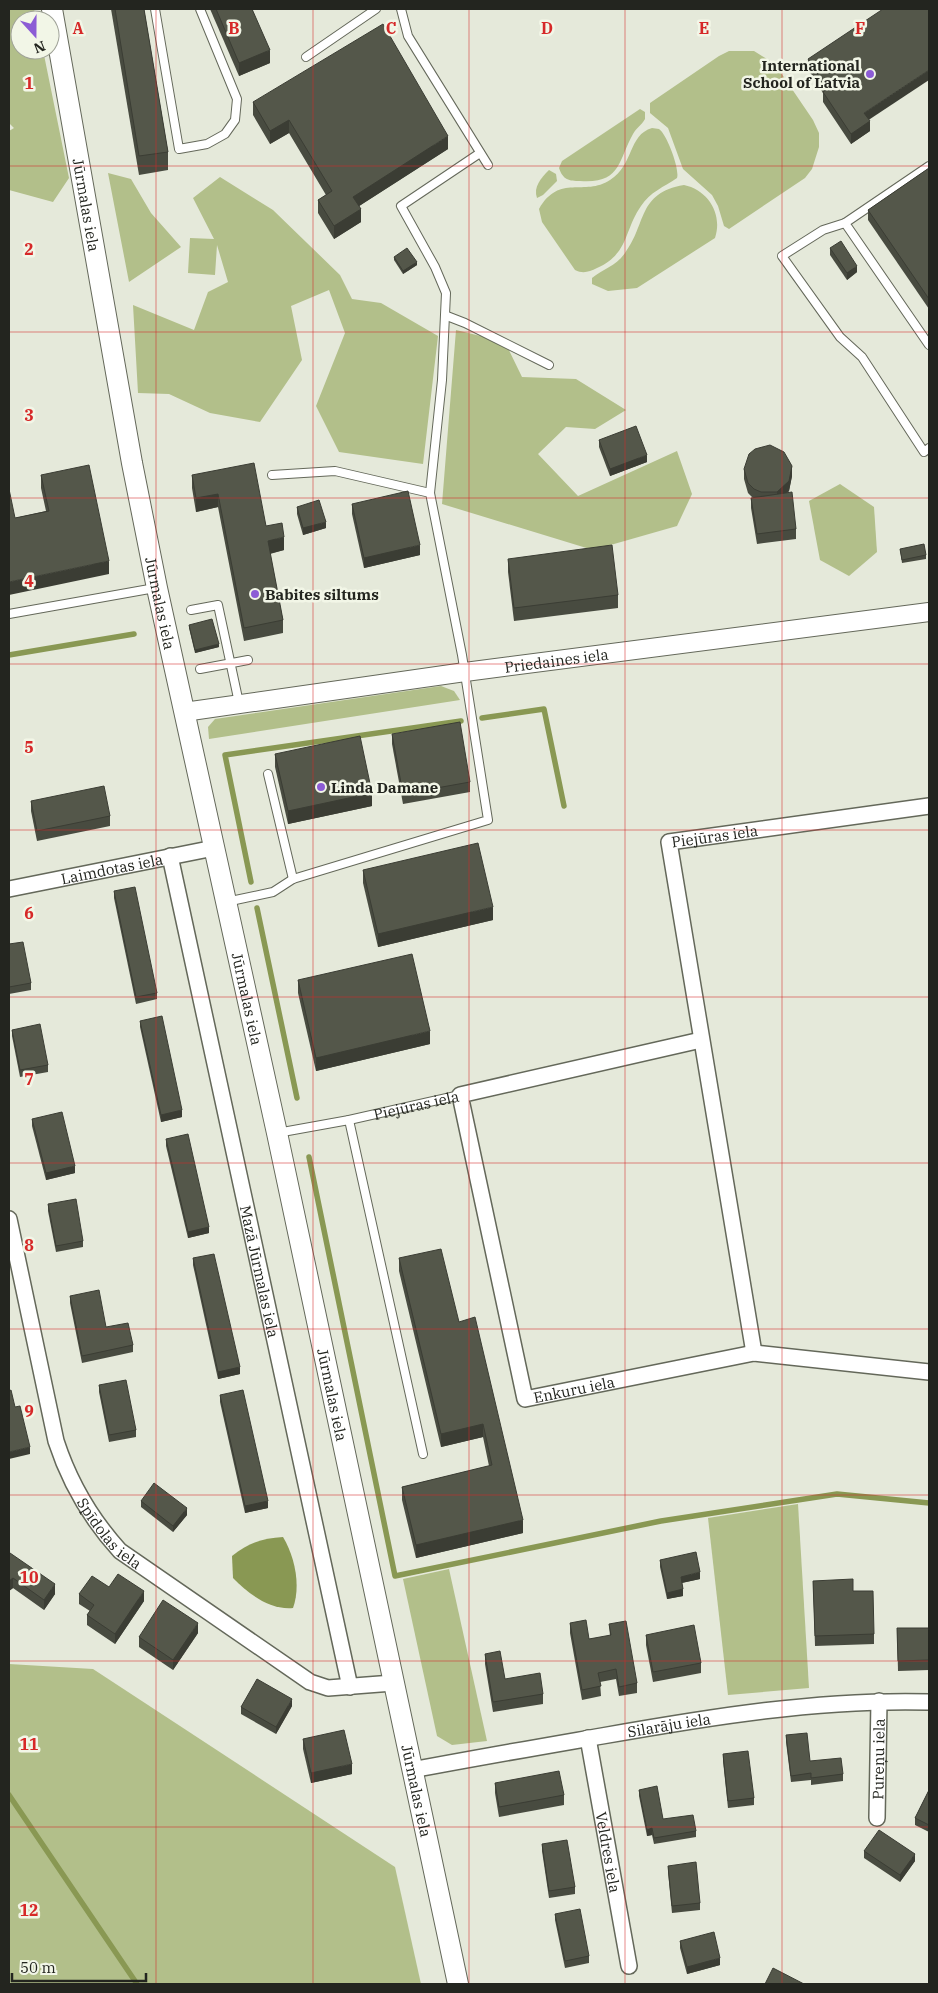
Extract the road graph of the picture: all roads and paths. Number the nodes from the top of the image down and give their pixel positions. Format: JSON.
{"nodes":[{"id":1,"x":52,"y":9,"type":"edge"},
{"id":2,"x":155,"y":9,"type":"edge"},
{"id":3,"x":200,"y":9,"type":"edge"},
{"id":4,"x":376,"y":9,"type":"edge"},
{"id":5,"x":401,"y":9,"type":"edge"},
{"id":6,"x":306,"y":57,"type":"dead end"},
{"id":7,"x":480,"y":153,"type":"junction"},
{"id":8,"x":488,"y":165,"type":"dead end"},
{"id":9,"x":929,"y":166,"type":"edge"},
{"id":10,"x":845,"y":223,"type":"junction"},
{"id":11,"x":446,"y":316,"type":"junction"},
{"id":12,"x":929,"y":345,"type":"edge"},
{"id":13,"x":549,"y":365,"type":"dead end"},
{"id":14,"x":929,"y":448,"type":"edge"},
{"id":15,"x":272,"y":475,"type":"dead end"},
{"id":16,"x":430,"y":493,"type":"junction"},
{"id":17,"x":157,"y":588,"type":"junction"},
{"id":18,"x":191,"y":610,"type":"dead end"},
{"id":19,"x":929,"y":612,"type":"edge"},
{"id":20,"x":9,"y":614,"type":"edge"},
{"id":21,"x":248,"y":660,"type":"dead end"},
{"id":22,"x":230,"y":663,"type":"junction"},
{"id":23,"x":200,"y":669,"type":"dead end"},
{"id":24,"x":465,"y":672,"type":"junction"},
{"id":25,"x":239,"y":703,"type":"junction"},
{"id":26,"x":184,"y":712,"type":"junction"},
{"id":27,"x":268,"y":774,"type":"dead end"},
{"id":28,"x":929,"y":806,"type":"edge"},
{"id":29,"x":214,"y":848,"type":"junction"},
{"id":30,"x":170,"y":856,"type":"junction"},
{"id":31,"x":293,"y":879,"type":"junction"},
{"id":32,"x":9,"y":889,"type":"edge"},
{"id":33,"x":226,"y":902,"type":"junction"},
{"id":34,"x":701,"y":1040,"type":"junction"},
{"id":35,"x":460,"y":1095,"type":"junction"},
{"id":36,"x":349,"y":1120,"type":"junction"},
{"id":37,"x":277,"y":1133,"type":"junction"},
{"id":38,"x":9,"y":1219,"type":"edge"},
{"id":39,"x":754,"y":1353,"type":"junction"},
{"id":40,"x":929,"y":1372,"type":"edge"},
{"id":41,"x":423,"y":1454,"type":"dead end"},
{"id":42,"x":393,"y":1683,"type":"junction"},
{"id":43,"x":350,"y":1687,"type":"junction"},
{"id":44,"x":879,"y":1701,"type":"junction"},
{"id":45,"x":929,"y":1702,"type":"edge"},
{"id":46,"x":588,"y":1738,"type":"junction"},
{"id":47,"x":412,"y":1770,"type":"junction"},
{"id":48,"x":878,"y":1818,"type":"dead end"},
{"id":49,"x":629,"y":1966,"type":"dead end"},
{"id":50,"x":458,"y":1984,"type":"edge"}],
"edges":[{"from":1,"to":17,"type":"main road","name":"Jūrmalas iela"},
{"from":2,"to":3,"type":"lane"},
{"from":4,"to":6,"type":"lane"},
{"from":5,"to":7,"type":"lane"},
{"from":7,"to":8,"type":"lane"},
{"from":7,"to":11,"type":"lane"},
{"from":9,"to":10,"type":"lane"},
{"from":10,"to":12,"type":"lane"},
{"from":10,"to":14,"type":"lane"},
{"from":11,"to":13,"type":"lane"},
{"from":11,"to":16,"type":"lane"},
{"from":15,"to":16,"type":"lane"},
{"from":16,"to":24,"type":"lane"},
{"from":17,"to":20,"type":"lane"},
{"from":17,"to":26,"type":"main road","name":"Jūrmalas iela"},
{"from":18,"to":22,"type":"lane"},
{"from":19,"to":24,"type":"street","name":"Priedaines iela"},
{"from":21,"to":22,"type":"lane"},
{"from":22,"to":23,"type":"lane"},
{"from":22,"to":25,"type":"lane"},
{"from":24,"to":25,"type":"street","name":"Priedaines iela"},
{"from":24,"to":31,"type":"lane"},
{"from":25,"to":26,"type":"street","name":"Priedaines iela"},
{"from":26,"to":29,"type":"main road","name":"Jūrmalas iela"},
{"from":27,"to":31,"type":"lane"},
{"from":28,"to":34,"type":"street","name":"Piejūras iela"},
{"from":29,"to":30,"type":"street","name":"Laimdotas iela"},
{"from":29,"to":33,"type":"main road","name":"Jūrmalas iela"},
{"from":30,"to":32,"type":"street","name":"Laimdotas iela"},
{"from":30,"to":43,"type":"street","name":"Mazā Jūrmalas iela"},
{"from":31,"to":33,"type":"lane"},
{"from":33,"to":37,"type":"main road","name":"Jūrmalas iela"},
{"from":34,"to":35,"type":"street","name":"Piejūras iela"},
{"from":34,"to":39,"type":"street","name":"Piejūras iela"},
{"from":35,"to":36,"type":"lane","name":"Piejūras iela"},
{"from":35,"to":39,"type":"street","name":"Enkuru iela"},
{"from":36,"to":37,"type":"lane","name":"Piejūras iela"},
{"from":36,"to":41,"type":"lane"},
{"from":37,"to":42,"type":"main road","name":"Jūrmalas iela"},
{"from":38,"to":43,"type":"street","name":"Spīdolas iela"},
{"from":39,"to":40,"type":"street","name":"Enkuru iela"},
{"from":42,"to":43,"type":"street","name":"Spīdolas iela"},
{"from":42,"to":47,"type":"main road","name":"Jūrmalas iela"},
{"from":44,"to":45,"type":"street","name":"Silarāju iela"},
{"from":44,"to":46,"type":"street","name":"Silarāju iela"},
{"from":44,"to":48,"type":"street","name":"Pureņu iela"},
{"from":46,"to":47,"type":"street","name":"Silarāju iela"},
{"from":46,"to":49,"type":"street","name":"Veldres iela"},
{"from":47,"to":50,"type":"main road","name":"Jūrmalas iela"}]}
